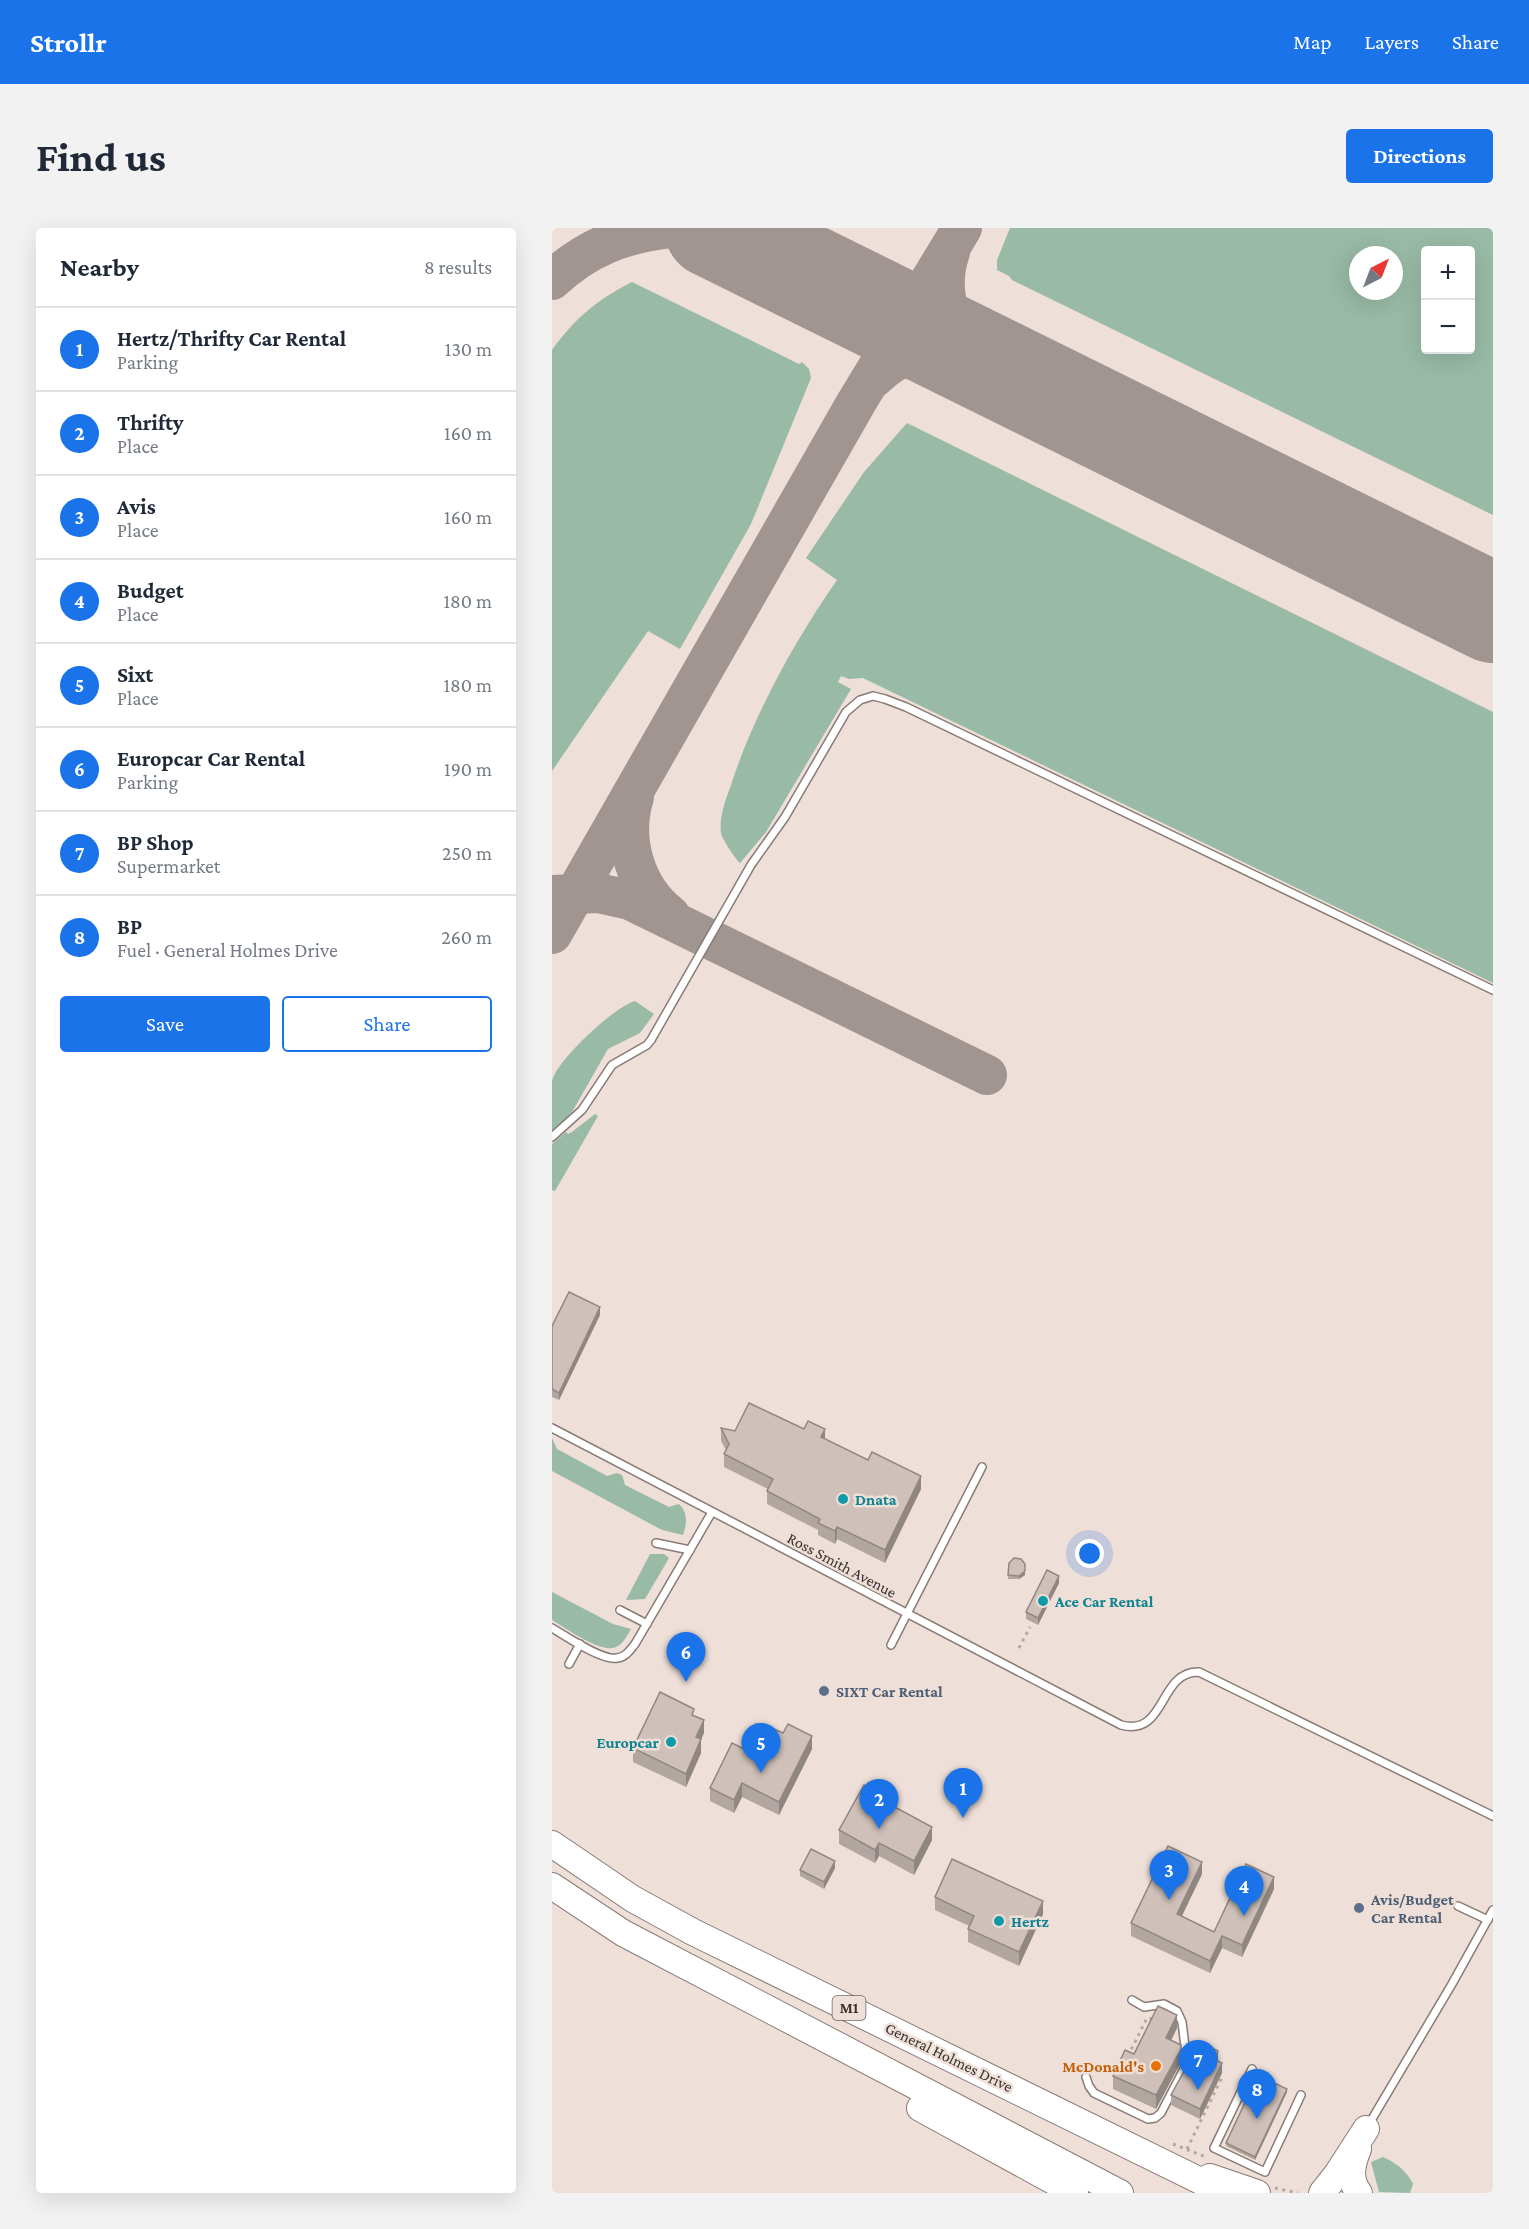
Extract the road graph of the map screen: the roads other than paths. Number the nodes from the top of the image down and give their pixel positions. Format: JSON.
{"nodes":[{"id":1,"x":1493,"y":990,"type":"edge"},
{"id":2,"x":552,"y":1137,"type":"edge"},
{"id":3,"x":552,"y":1428,"type":"edge"},
{"id":4,"x":982,"y":1467,"type":"dead end"},
{"id":5,"x":712,"y":1512,"type":"junction"},
{"id":6,"x":656,"y":1543,"type":"dead end"},
{"id":7,"x":690,"y":1550,"type":"junction"},
{"id":8,"x":620,"y":1610,"type":"dead end"},
{"id":9,"x":908,"y":1615,"type":"junction"},
{"id":10,"x":647,"y":1624,"type":"junction"},
{"id":11,"x":552,"y":1628,"type":"edge"},
{"id":12,"x":580,"y":1644,"type":"junction"},
{"id":13,"x":891,"y":1645,"type":"dead end"},
{"id":14,"x":569,"y":1664,"type":"dead end"},
{"id":15,"x":1493,"y":1816,"type":"edge"},
{"id":16,"x":552,"y":1844,"type":"edge"},
{"id":17,"x":552,"y":1886,"type":"edge"},
{"id":18,"x":552,"y":1902,"type":"edge"},
{"id":19,"x":1458,"y":1906,"type":"dead end"},
{"id":20,"x":1493,"y":1910,"type":"edge"},
{"id":21,"x":1488,"y":1920,"type":"junction"},
{"id":22,"x":1132,"y":2000,"type":"dead end"},
{"id":23,"x":1144,"y":2007,"type":"junction"},
{"id":24,"x":1155,"y":2015,"type":"edge"},
{"id":25,"x":1173,"y":2020,"type":"edge"},
{"id":26,"x":1182,"y":2025,"type":"junction"},
{"id":27,"x":1252,"y":2069,"type":"dead end"},
{"id":28,"x":1086,"y":2077,"type":"dead end"},
{"id":29,"x":1301,"y":2095,"type":"dead end"},
{"id":30,"x":1366,"y":2129,"type":"junction"},
{"id":31,"x":1154,"y":2157,"type":"junction"},
{"id":32,"x":1075,"y":2193,"type":"edge"},
{"id":33,"x":1120,"y":2193,"type":"edge"},
{"id":34,"x":1225,"y":2193,"type":"edge"},
{"id":35,"x":1257,"y":2193,"type":"edge"},
{"id":36,"x":1322,"y":2193,"type":"edge"},
{"id":37,"x":1359,"y":2193,"type":"edge"}],
"edges":[{"from":1,"to":2,"type":"lane"},
{"from":3,"to":5,"type":"lane","name":"Ross Smith Avenue"},
{"from":4,"to":9,"type":"lane"},
{"from":5,"to":7,"type":"lane"},
{"from":5,"to":9,"type":"lane","name":"Ross Smith Avenue"},
{"from":6,"to":7,"type":"lane"},
{"from":7,"to":10,"type":"lane"},
{"from":8,"to":10,"type":"lane"},
{"from":9,"to":13,"type":"lane"},
{"from":9,"to":15,"type":"lane","name":"Ross Smith Avenue"},
{"from":10,"to":12,"type":"lane"},
{"from":11,"to":12,"type":"lane"},
{"from":12,"to":14,"type":"lane"},
{"from":16,"to":31,"type":"highway","name":"General Holmes Drive","number":"M1"},
{"from":17,"to":33,"type":"highway","number":"M1"},
{"from":18,"to":32,"type":"highway"},
{"from":19,"to":21,"type":"lane"},
{"from":20,"to":21,"type":"lane"},
{"from":21,"to":30,"type":"lane"},
{"from":22,"to":23,"type":"lane"},
{"from":23,"to":24,"type":"lane"},
{"from":23,"to":26,"type":"lane"},
{"from":25,"to":26,"type":"lane"},
{"from":26,"to":28,"type":"lane"},
{"from":27,"to":29,"type":"lane"},
{"from":30,"to":36,"type":"highway"},
{"from":30,"to":37,"type":"highway"},
{"from":31,"to":34,"type":"highway","name":"General Holmes Drive","number":"M1"},
{"from":31,"to":35,"type":"highway"}]}
